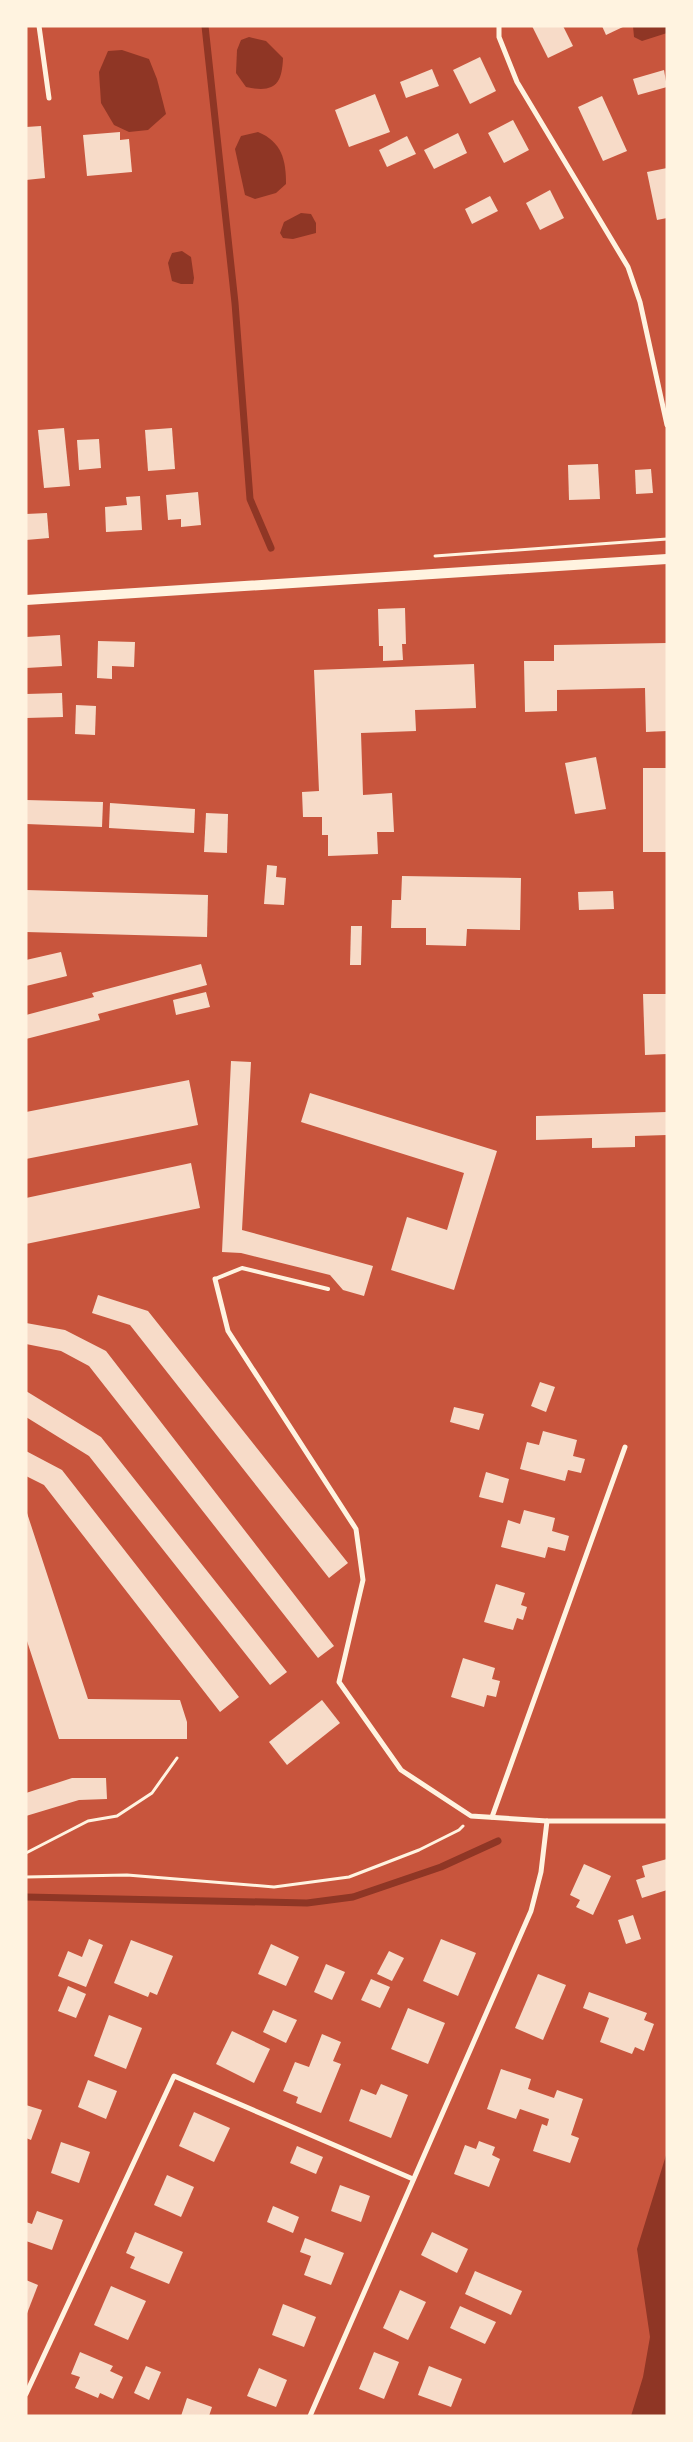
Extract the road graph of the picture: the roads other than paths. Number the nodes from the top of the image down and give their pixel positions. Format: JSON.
{"nodes":[{"id":1,"x":39,"y":26,"type":"edge"},
{"id":2,"x":498,"y":26,"type":"edge"},
{"id":3,"x":49,"y":98,"type":"dead end"},
{"id":4,"x":667,"y":425,"type":"edge"},
{"id":5,"x":667,"y":559,"type":"edge"},
{"id":6,"x":26,"y":600,"type":"edge"},
{"id":7,"x":216,"y":1279,"type":"joint"},
{"id":8,"x":328,"y":1288,"type":"dead end"},
{"id":9,"x":625,"y":1447,"type":"dead end"},
{"id":10,"x":492,"y":1818,"type":"junction"},
{"id":11,"x":547,"y":1822,"type":"junction"},
{"id":12,"x":667,"y":1822,"type":"edge"},
{"id":13,"x":413,"y":2179,"type":"junction"},
{"id":14,"x":26,"y":2394,"type":"edge"},
{"id":15,"x":310,"y":2416,"type":"edge"}],
"edges":[{"from":1,"to":3,"type":"street"},
{"from":2,"to":4,"type":"street"},
{"from":5,"to":6,"type":"main road"},
{"from":7,"to":8,"type":"lane"},
{"from":7,"to":10,"type":"street"},
{"from":9,"to":10,"type":"street"},
{"from":10,"to":11,"type":"street"},
{"from":11,"to":12,"type":"street"},
{"from":11,"to":13,"type":"street"},
{"from":13,"to":14,"type":"street"},
{"from":13,"to":15,"type":"street"}]}
